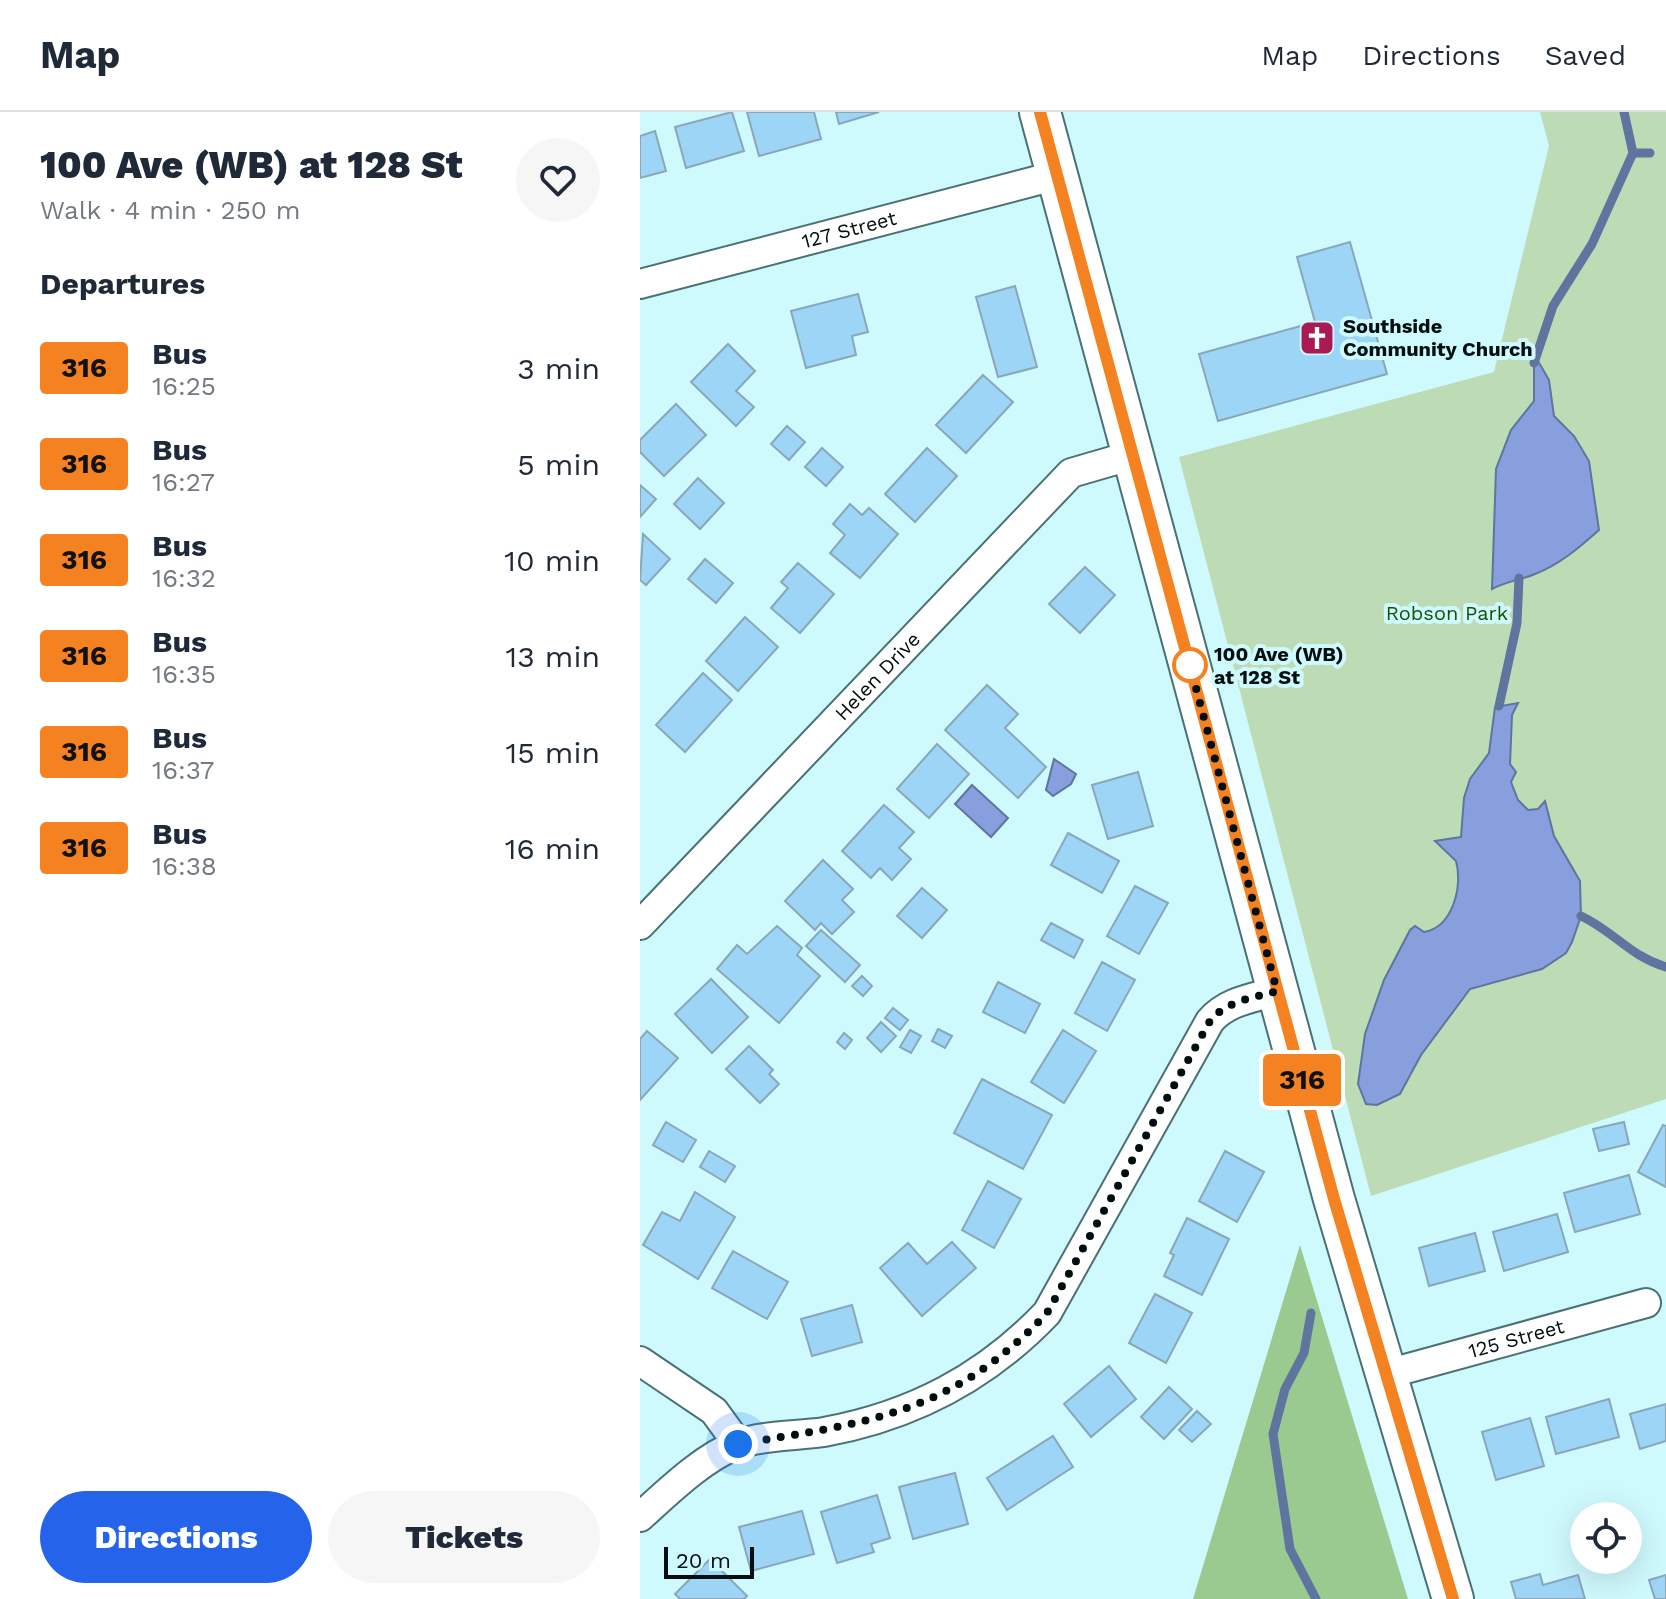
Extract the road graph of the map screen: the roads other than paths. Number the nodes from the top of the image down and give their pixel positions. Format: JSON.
{"nodes":[{"id":1,"x":1040,"y":112,"type":"edge"},
{"id":2,"x":1058,"y":175,"type":"junction"},
{"id":3,"x":640,"y":284,"type":"edge"},
{"id":4,"x":1133,"y":455,"type":"junction"},
{"id":5,"x":640,"y":925,"type":"edge"},
{"id":6,"x":1277,"y":991,"type":"junction"},
{"id":7,"x":1646,"y":1303,"type":"dead end"},
{"id":8,"x":640,"y":1361,"type":"edge"},
{"id":9,"x":1387,"y":1374,"type":"junction"},
{"id":10,"x":738,"y":1444,"type":"junction"},
{"id":11,"x":640,"y":1517,"type":"edge"},
{"id":12,"x":1453,"y":1599,"type":"edge"}],
"edges":[{"from":1,"to":2,"type":"street"},
{"from":2,"to":3,"type":"street","name":"127 Street"},
{"from":2,"to":4,"type":"street"},
{"from":4,"to":5,"type":"street","name":"Helen Drive"},
{"from":4,"to":6,"type":"street"},
{"from":6,"to":9,"type":"street"},
{"from":6,"to":10,"type":"street"},
{"from":7,"to":9,"type":"street","name":"125 Street"},
{"from":8,"to":10,"type":"street"},
{"from":9,"to":12,"type":"street"},
{"from":10,"to":11,"type":"street"}]}
